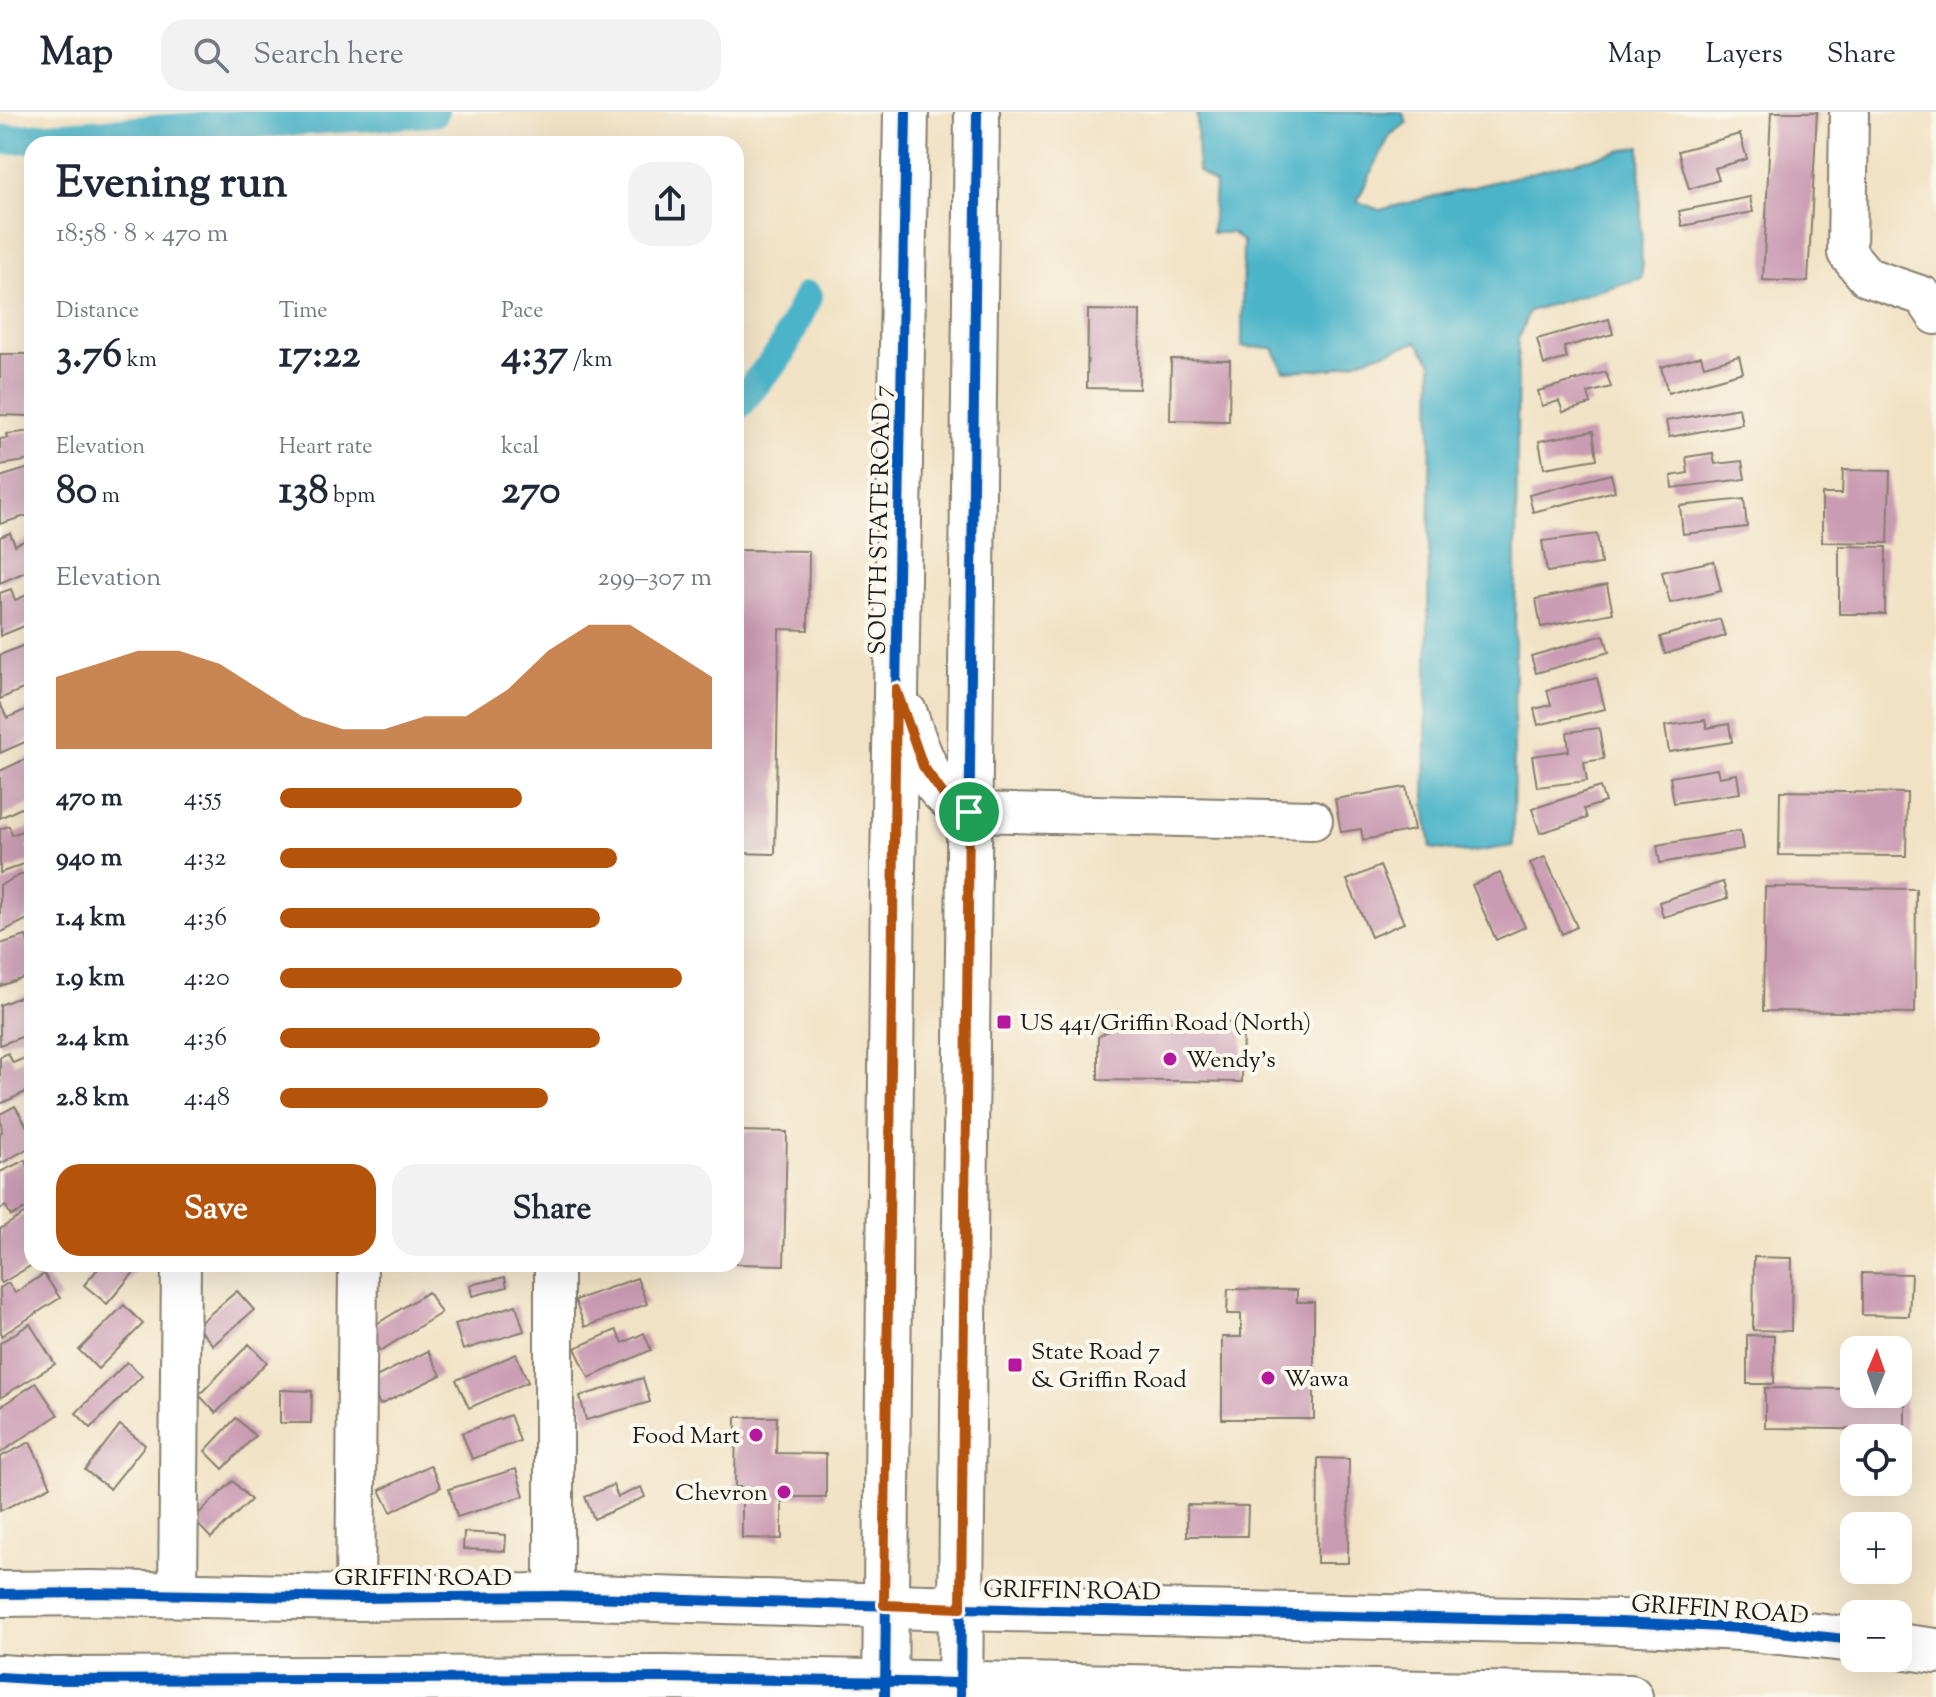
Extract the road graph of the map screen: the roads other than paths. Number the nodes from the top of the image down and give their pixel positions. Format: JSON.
{"nodes":[{"id":1,"x":906,"y":112,"type":"edge"},
{"id":2,"x":977,"y":112,"type":"edge"},
{"id":3,"x":1849,"y":112,"type":"edge"},
{"id":4,"x":1936,"y":315,"type":"edge"},
{"id":5,"x":896,"y":689,"type":"junction"},
{"id":6,"x":969,"y":812,"type":"junction"},
{"id":7,"x":1313,"y":820,"type":"dead end"},
{"id":8,"x":181,"y":1272,"type":"edge"},
{"id":9,"x":358,"y":1272,"type":"edge"},
{"id":10,"x":554,"y":1272,"type":"edge"},
{"id":11,"x":0,"y":1594,"type":"edge"},
{"id":12,"x":178,"y":1594,"type":"junction"},
{"id":13,"x":554,"y":1596,"type":"junction"},
{"id":14,"x":355,"y":1598,"type":"junction"},
{"id":15,"x":884,"y":1605,"type":"junction"},
{"id":16,"x":961,"y":1608,"type":"junction"},
{"id":17,"x":1840,"y":1638,"type":"edge"},
{"id":18,"x":1912,"y":1648,"type":"edge"},
{"id":19,"x":1936,"y":1651,"type":"edge"},
{"id":20,"x":0,"y":1677,"type":"edge"},
{"id":21,"x":885,"y":1689,"type":"edge"},
{"id":22,"x":960,"y":1690,"type":"edge"},
{"id":23,"x":1438,"y":1695,"type":"edge"},
{"id":24,"x":1630,"y":1697,"type":"edge"}],
"edges":[{"from":1,"to":5,"type":"main road","name":"SOUTH STATE ROAD 7"},
{"from":2,"to":6,"type":"main road"},
{"from":3,"to":4,"type":"street"},
{"from":5,"to":6,"type":"main road"},
{"from":5,"to":15,"type":"main road","name":"SOUTH STATE ROAD 7"},
{"from":6,"to":7,"type":"street"},
{"from":6,"to":16,"type":"main road"},
{"from":8,"to":12,"type":"street"},
{"from":9,"to":14,"type":"street"},
{"from":10,"to":13,"type":"street"},
{"from":11,"to":12,"type":"main road","name":"GRIFFIN ROAD"},
{"from":12,"to":14,"type":"main road","name":"GRIFFIN ROAD"},
{"from":13,"to":14,"type":"main road","name":"GRIFFIN ROAD"},
{"from":13,"to":15,"type":"main road","name":"GRIFFIN ROAD"},
{"from":15,"to":16,"type":"main road","name":"GRIFFIN ROAD"},
{"from":15,"to":21,"type":"main road","name":"SOUTH STATE ROAD 7"},
{"from":16,"to":17,"type":"main road","name":"GRIFFIN ROAD"},
{"from":16,"to":22,"type":"main road"},
{"from":18,"to":19,"type":"main road"},
{"from":20,"to":21,"type":"main road"},
{"from":21,"to":22,"type":"main road"},
{"from":22,"to":23,"type":"main road"},
{"from":23,"to":24,"type":"main road"}]}
